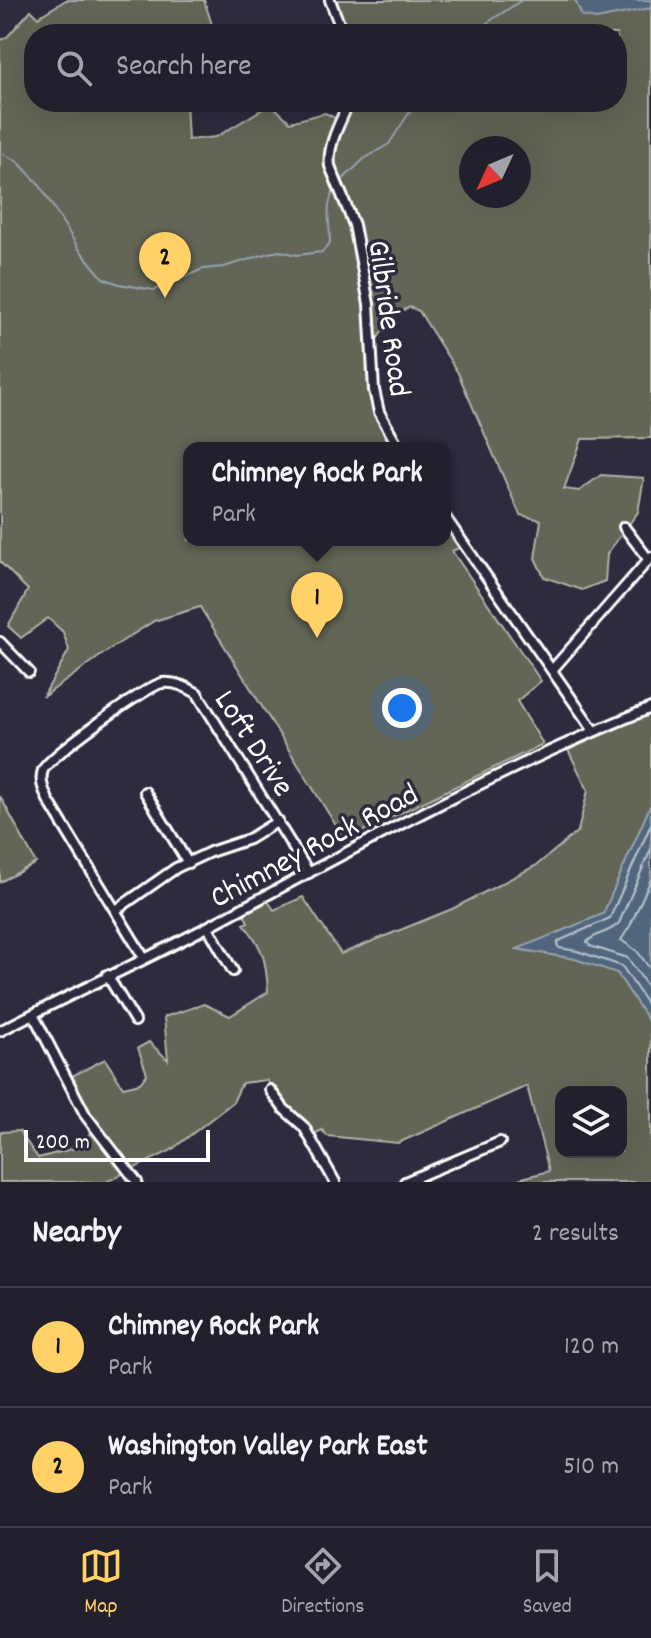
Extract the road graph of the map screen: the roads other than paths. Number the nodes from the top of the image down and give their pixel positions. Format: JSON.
{"nodes":[{"id":1,"x":330,"y":0,"type":"edge"},
{"id":2,"x":339,"y":24,"type":"edge"},
{"id":3,"x":345,"y":112,"type":"edge"},
{"id":4,"x":395,"y":442,"type":"edge"},
{"id":5,"x":451,"y":526,"type":"edge"},
{"id":6,"x":624,"y":527,"type":"dead end"},
{"id":7,"x":650,"y":559,"type":"edge"},
{"id":8,"x":0,"y":642,"type":"edge"},
{"id":9,"x":552,"y":670,"type":"junction"},
{"id":10,"x":29,"y":672,"type":"dead end"},
{"id":11,"x":651,"y":708,"type":"edge"},
{"id":12,"x":594,"y":731,"type":"junction"},
{"id":13,"x":145,"y":792,"type":"dead end"},
{"id":14,"x":278,"y":821,"type":"junction"},
{"id":15,"x":188,"y":863,"type":"junction"},
{"id":16,"x":309,"y":873,"type":"junction"},
{"id":17,"x":116,"y":910,"type":"junction"},
{"id":18,"x":208,"y":927,"type":"junction"},
{"id":19,"x":144,"y":958,"type":"junction"},
{"id":20,"x":233,"y":971,"type":"dead end"},
{"id":21,"x":107,"y":975,"type":"junction"},
{"id":22,"x":33,"y":1014,"type":"junction"},
{"id":23,"x":135,"y":1021,"type":"dead end"},
{"id":24,"x":0,"y":1031,"type":"edge"},
{"id":25,"x":270,"y":1090,"type":"dead end"},
{"id":26,"x":500,"y":1142,"type":"dead end"},
{"id":27,"x":137,"y":1182,"type":"edge"},
{"id":28,"x":335,"y":1182,"type":"edge"},
{"id":29,"x":405,"y":1182,"type":"edge"}],
"edges":[{"from":1,"to":2,"type":"street"},
{"from":3,"to":4,"type":"street","name":"Gilbride Road"},
{"from":5,"to":9,"type":"street"},
{"from":6,"to":7,"type":"street"},
{"from":7,"to":9,"type":"street"},
{"from":8,"to":10,"type":"street"},
{"from":9,"to":12,"type":"street"},
{"from":11,"to":12,"type":"street","name":"Chimney Rock Road"},
{"from":12,"to":16,"type":"street","name":"Chimney Rock Road"},
{"from":13,"to":15,"type":"street"},
{"from":14,"to":15,"type":"street"},
{"from":14,"to":16,"type":"street","name":"Loft Drive"},
{"from":14,"to":17,"type":"street","name":"Loft Drive"},
{"from":15,"to":17,"type":"street"},
{"from":16,"to":18,"type":"street","name":"Chimney Rock Road"},
{"from":17,"to":19,"type":"street","name":"Loft Drive"},
{"from":18,"to":19,"type":"street","name":"Chimney Rock Road"},
{"from":18,"to":20,"type":"street"},
{"from":19,"to":21,"type":"street","name":"Chimney Rock Road"},
{"from":21,"to":22,"type":"street","name":"Chimney Rock Road"},
{"from":21,"to":23,"type":"street"},
{"from":22,"to":24,"type":"street","name":"Chimney Rock Road"},
{"from":22,"to":27,"type":"street"},
{"from":25,"to":28,"type":"street"},
{"from":26,"to":29,"type":"street"}]}
